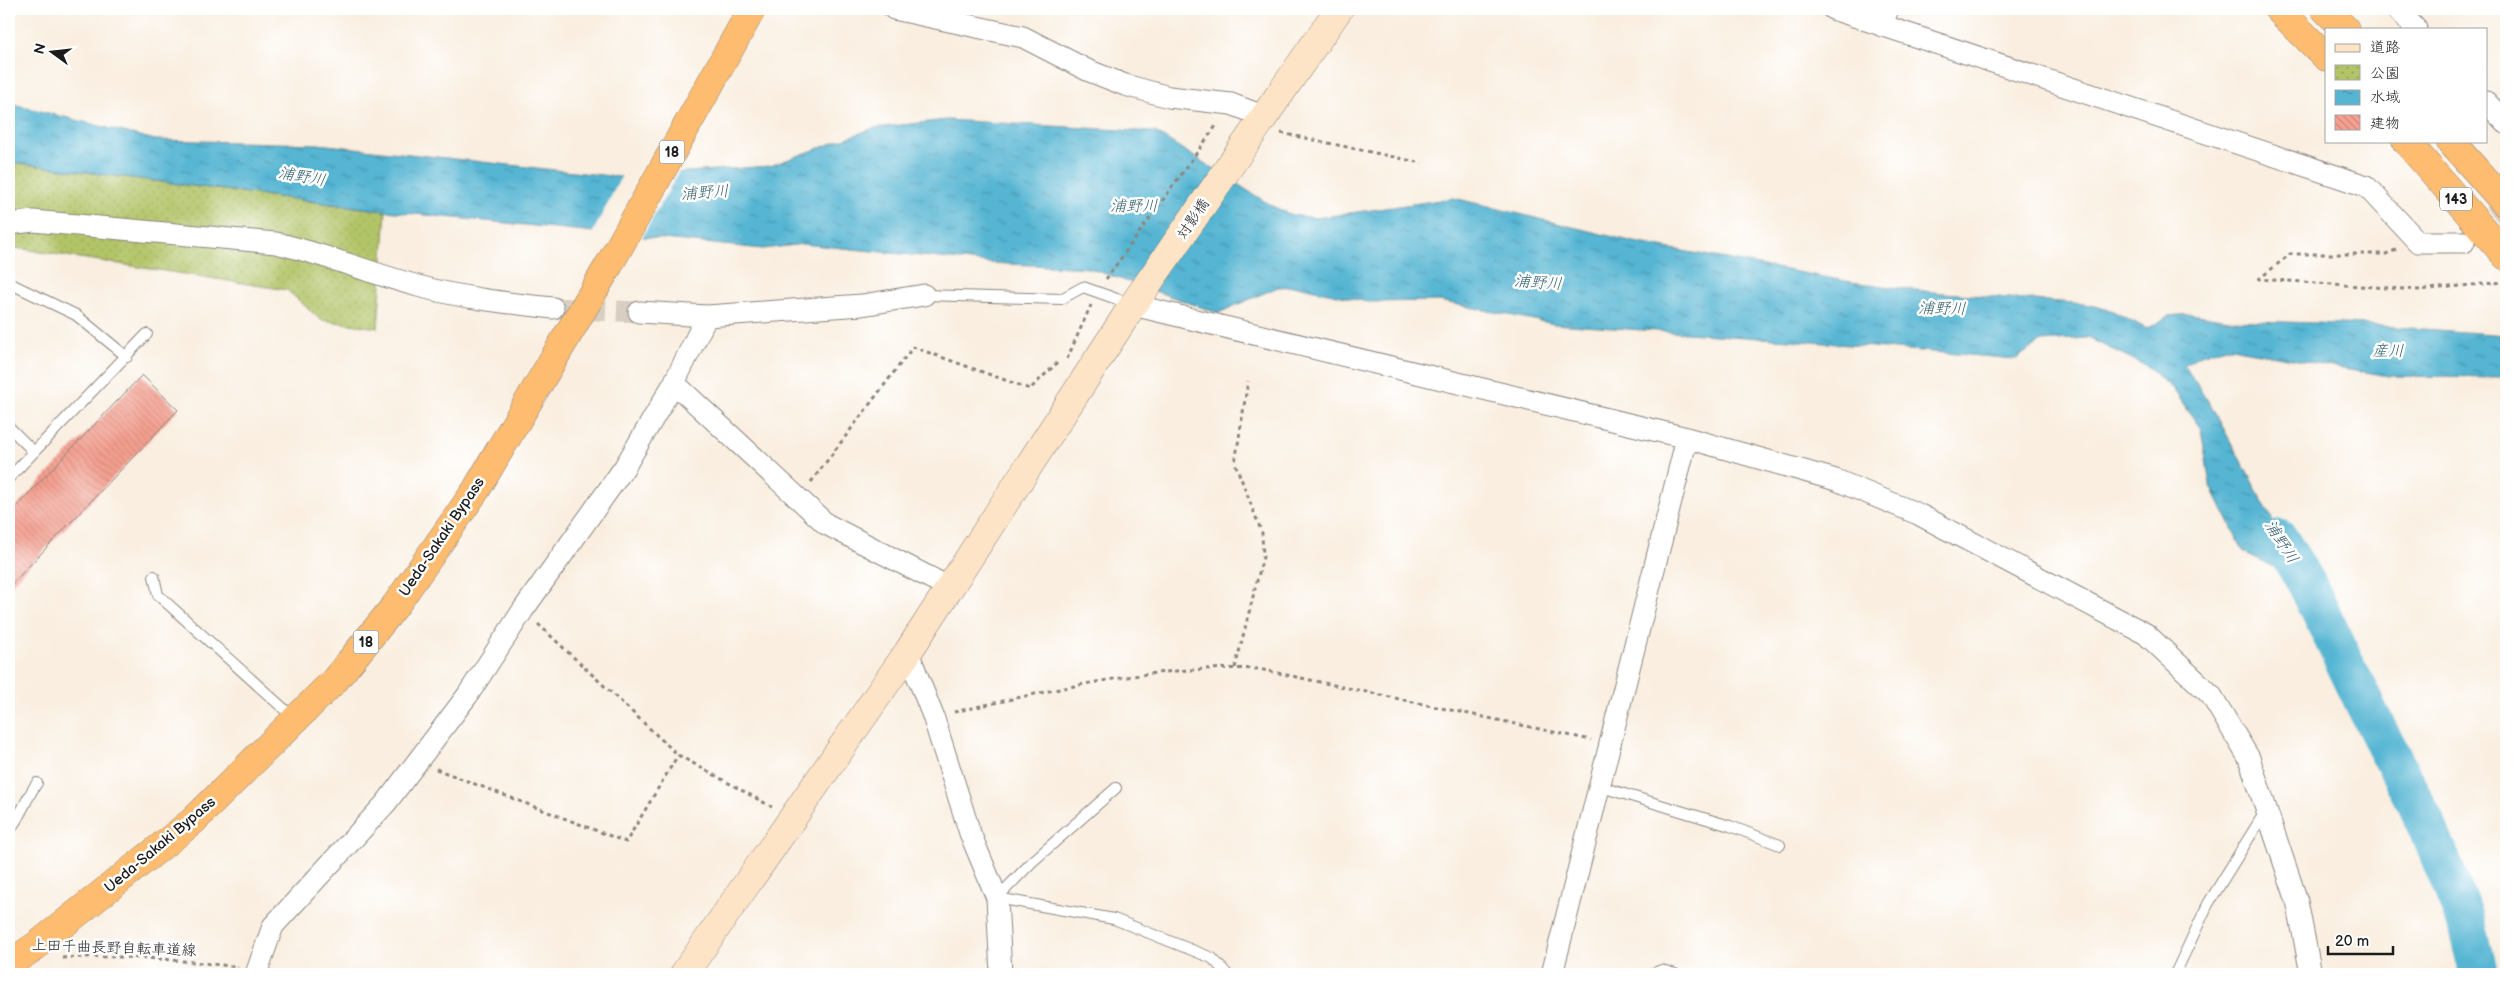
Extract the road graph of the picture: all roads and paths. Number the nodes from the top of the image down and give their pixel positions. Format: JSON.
{"nodes":[{"id":1,"x":752,"y":9,"type":"edge"},
{"id":2,"x":894,"y":9,"type":"edge"},
{"id":3,"x":1339,"y":9,"type":"edge"},
{"id":4,"x":1833,"y":9,"type":"edge"},
{"id":5,"x":2278,"y":9,"type":"edge"},
{"id":6,"x":2326,"y":9,"type":"edge"},
{"id":7,"x":2397,"y":9,"type":"edge"},
{"id":8,"x":1885,"y":17,"type":"edge"},
{"id":9,"x":2344,"y":28,"type":"edge"},
{"id":10,"x":2415,"y":28,"type":"edge"},
{"id":11,"x":2325,"y":57,"type":"edge"},
{"id":12,"x":2488,"y":104,"type":"edge"},
{"id":13,"x":2506,"y":123,"type":"edge"},
{"id":14,"x":1255,"y":128,"type":"junction"},
{"id":15,"x":1213,"y":130,"type":"dead end"},
{"id":16,"x":2407,"y":142,"type":"edge"},
{"id":17,"x":2451,"y":142,"type":"edge"},
{"id":18,"x":1422,"y":163,"type":"dead end"},
{"id":19,"x":2506,"y":204,"type":"edge"},
{"id":20,"x":9,"y":224,"type":"edge"},
{"id":21,"x":2418,"y":242,"type":"junction"},
{"id":22,"x":2464,"y":242,"type":"tunnel mouth"},
{"id":23,"x":2506,"y":256,"type":"edge"},
{"id":24,"x":2506,"y":281,"type":"edge"},
{"id":25,"x":9,"y":283,"type":"edge"},
{"id":26,"x":1103,"y":283,"type":"dead end"},
{"id":27,"x":924,"y":294,"type":"joint"},
{"id":28,"x":1137,"y":300,"type":"junction"},
{"id":29,"x":553,"y":308,"type":"tunnel mouth"},
{"id":30,"x":639,"y":312,"type":"tunnel mouth"},
{"id":31,"x":706,"y":316,"type":"junction"},
{"id":32,"x":147,"y":334,"type":"dead end"},
{"id":33,"x":126,"y":357,"type":"junction"},
{"id":34,"x":1057,"y":363,"type":"dead end"},
{"id":35,"x":1248,"y":381,"type":"dead end"},
{"id":36,"x":674,"y":383,"type":"junction"},
{"id":37,"x":9,"y":427,"type":"edge"},
{"id":38,"x":1686,"y":438,"type":"junction"},
{"id":39,"x":34,"y":452,"type":"junction"},
{"id":40,"x":9,"y":478,"type":"edge"},
{"id":41,"x":798,"y":498,"type":"junction"},
{"id":42,"x":154,"y":576,"type":"dead end"},
{"id":43,"x":950,"y":588,"type":"junction"},
{"id":44,"x":523,"y":610,"type":"junction"},
{"id":45,"x":908,"y":652,"type":"junction"},
{"id":46,"x":1235,"y":668,"type":"junction"},
{"id":47,"x":934,"y":716,"type":"junction"},
{"id":48,"x":296,"y":721,"type":"junction"},
{"id":49,"x":1609,"y":744,"type":"junction"},
{"id":50,"x":678,"y":754,"type":"junction"},
{"id":51,"x":417,"y":762,"type":"junction"},
{"id":52,"x":38,"y":784,"type":"dead end"},
{"id":53,"x":1598,"y":786,"type":"junction"},
{"id":54,"x":1116,"y":788,"type":"dead end"},
{"id":55,"x":2267,"y":809,"type":"junction"},
{"id":56,"x":794,"y":818,"type":"junction"},
{"id":57,"x":9,"y":831,"type":"edge"},
{"id":58,"x":1780,"y":845,"type":"dead end"},
{"id":59,"x":997,"y":898,"type":"junction"},
{"id":60,"x":47,"y":952,"type":"junction"},
{"id":61,"x":9,"y":964,"type":"edge"},
{"id":62,"x":257,"y":972,"type":"edge"},
{"id":63,"x":684,"y":974,"type":"edge"},
{"id":64,"x":1000,"y":974,"type":"edge"},
{"id":65,"x":1227,"y":974,"type":"edge"},
{"id":66,"x":1552,"y":974,"type":"edge"},
{"id":67,"x":1651,"y":974,"type":"edge"},
{"id":68,"x":1675,"y":974,"type":"edge"},
{"id":69,"x":2175,"y":974,"type":"edge"},
{"id":70,"x":2311,"y":974,"type":"edge"}],
"edges":[{"from":1,"to":48,"type":"highway","name":"Ueda-Sakaki Bypass","number":"18"},
{"from":2,"to":14,"type":"street"},
{"from":3,"to":14,"type":"street","name":"対影橋"},
{"from":4,"to":8,"type":"street"},
{"from":5,"to":11,"type":"highway"},
{"from":6,"to":9,"type":"highway"},
{"from":7,"to":10,"type":"street"},
{"from":8,"to":21,"type":"street"},
{"from":12,"to":13,"type":"street"},
{"from":14,"to":18,"type":"path"},
{"from":14,"to":28,"type":"street","name":"対影橋"},
{"from":15,"to":26,"type":"path"},
{"from":16,"to":23,"type":"highway","number":"143"},
{"from":17,"to":19,"type":"highway","number":"143"},
{"from":20,"to":29,"type":"street"},
{"from":21,"to":22,"type":"street"},
{"from":21,"to":24,"type":"path"},
{"from":25,"to":33,"type":"lane"},
{"from":27,"to":28,"type":"lane"},
{"from":27,"to":31,"type":"street"},
{"from":28,"to":38,"type":"street"},
{"from":28,"to":43,"type":"street","name":"対影橋"},
{"from":30,"to":31,"type":"street"},
{"from":31,"to":36,"type":"street"},
{"from":32,"to":33,"type":"lane"},
{"from":33,"to":39,"type":"lane"},
{"from":34,"to":41,"type":"path"},
{"from":35,"to":46,"type":"path"},
{"from":36,"to":41,"type":"street"},
{"from":36,"to":44,"type":"street"},
{"from":37,"to":39,"type":"lane"},
{"from":38,"to":49,"type":"street"},
{"from":38,"to":55,"type":"street"},
{"from":39,"to":40,"type":"lane"},
{"from":41,"to":43,"type":"street"},
{"from":42,"to":48,"type":"lane"},
{"from":43,"to":45,"type":"street","name":"対影橋"},
{"from":44,"to":50,"type":"path"},
{"from":44,"to":51,"type":"street"},
{"from":45,"to":47,"type":"street"},
{"from":45,"to":56,"type":"street","name":"対影橋"},
{"from":46,"to":47,"type":"path"},
{"from":46,"to":49,"type":"path"},
{"from":47,"to":59,"type":"street"},
{"from":48,"to":60,"type":"highway","name":"Ueda-Sakaki Bypass","number":"18"},
{"from":49,"to":53,"type":"street"},
{"from":50,"to":51,"type":"path"},
{"from":50,"to":56,"type":"path"},
{"from":51,"to":62,"type":"street"},
{"from":52,"to":57,"type":"lane"},
{"from":53,"to":58,"type":"lane"},
{"from":53,"to":66,"type":"street"},
{"from":54,"to":59,"type":"lane"},
{"from":55,"to":69,"type":"lane"},
{"from":55,"to":70,"type":"street"},
{"from":56,"to":63,"type":"street","name":"対影橋"},
{"from":59,"to":64,"type":"street"},
{"from":59,"to":65,"type":"lane"},
{"from":60,"to":61,"type":"highway","name":"Ueda-Sakaki Bypass","number":"18","bridge":true},
{"from":60,"to":62,"type":"path","name":"上田千曲長野自転車道線"},
{"from":67,"to":68,"type":"lane"}]}
